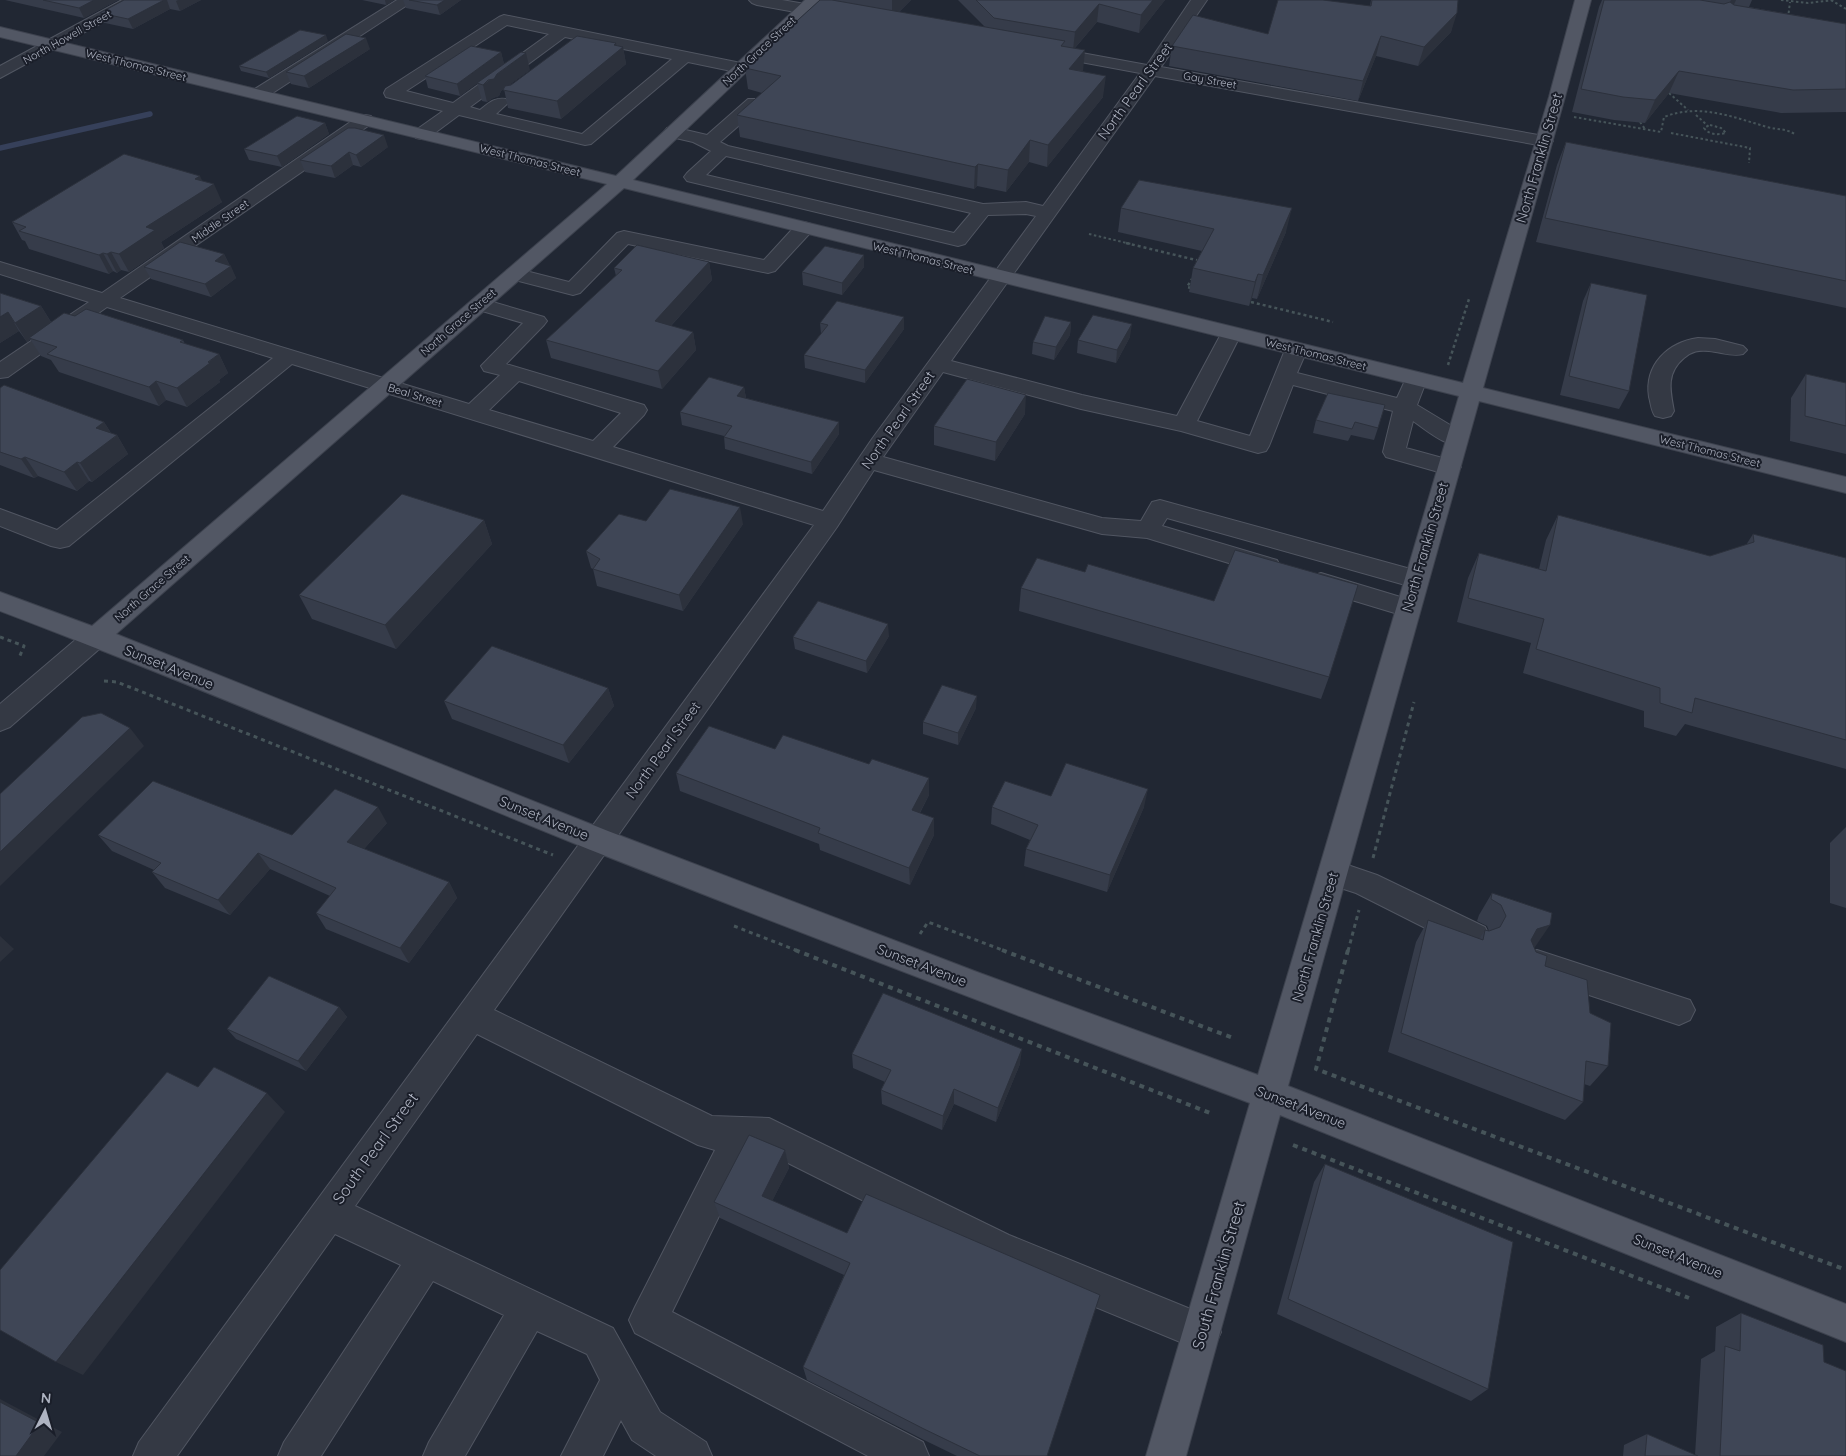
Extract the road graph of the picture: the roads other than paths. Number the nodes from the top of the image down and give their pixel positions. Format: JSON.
{"nodes":[{"id":1,"x":133,"y":0,"type":"edge"},
{"id":2,"x":407,"y":0,"type":"edge"},
{"id":3,"x":757,"y":0,"type":"edge"},
{"id":4,"x":1199,"y":0,"type":"edge"},
{"id":5,"x":1583,"y":0,"type":"edge"},
{"id":6,"x":809,"y":4,"type":"edge"},
{"id":7,"x":853,"y":17,"type":"edge"},
{"id":8,"x":0,"y":32,"type":"edge"},
{"id":9,"x":562,"y":32,"type":"junction"},
{"id":10,"x":589,"y":38,"type":"junction"},
{"id":11,"x":54,"y":45,"type":"junction"},
{"id":12,"x":574,"y":48,"type":"edge"},
{"id":13,"x":1038,"y":50,"type":"edge"},
{"id":14,"x":684,"y":57,"type":"junction"},
{"id":15,"x":741,"y":68,"type":"junction"},
{"id":16,"x":1151,"y":70,"type":"junction"},
{"id":17,"x":0,"y":73,"type":"edge"},
{"id":18,"x":259,"y":94,"type":"junction"},
{"id":19,"x":508,"y":97,"type":"edge"},
{"id":20,"x":754,"y":103,"type":"edge"},
{"id":21,"x":456,"y":109,"type":"junction"},
{"id":22,"x":483,"y":116,"type":"junction"},
{"id":23,"x":366,"y":120,"type":"junction"},
{"id":24,"x":673,"y":132,"type":"junction"},
{"id":25,"x":422,"y":134,"type":"junction"},
{"id":26,"x":1543,"y":146,"type":"junction"},
{"id":27,"x":715,"y":147,"type":"junction"},
{"id":28,"x":1560,"y":154,"type":"dead end"},
{"id":29,"x":620,"y":182,"type":"junction"},
{"id":30,"x":797,"y":202,"type":"junction"},
{"id":31,"x":983,"y":210,"type":"junction"},
{"id":32,"x":1047,"y":213,"type":"junction"},
{"id":33,"x":778,"y":222,"type":"junction"},
{"id":34,"x":804,"y":228,"type":"junction"},
{"id":35,"x":958,"y":240,"type":"junction"},
{"id":36,"x":941,"y":262,"type":"junction"},
{"id":37,"x":0,"y":268,"type":"edge"},
{"id":38,"x":514,"y":274,"type":"junction"},
{"id":39,"x":1000,"y":277,"type":"junction"},
{"id":40,"x":105,"y":300,"type":"junction"},
{"id":41,"x":480,"y":304,"type":"junction"},
{"id":42,"x":1231,"y":334,"type":"junction"},
{"id":43,"x":1296,"y":350,"type":"junction"},
{"id":44,"x":1736,"y":350,"type":"dead end"},
{"id":45,"x":289,"y":356,"type":"junction"},
{"id":46,"x":1352,"y":363,"type":"junction"},
{"id":47,"x":937,"y":364,"type":"junction"},
{"id":48,"x":0,"y":372,"type":"edge"},
{"id":49,"x":516,"y":373,"type":"junction"},
{"id":50,"x":1286,"y":377,"type":"junction"},
{"id":51,"x":1416,"y":379,"type":"junction"},
{"id":52,"x":385,"y":386,"type":"junction"},
{"id":53,"x":1341,"y":391,"type":"junction"},
{"id":54,"x":1470,"y":392,"type":"junction"},
{"id":55,"x":1405,"y":407,"type":"junction"},
{"id":56,"x":1663,"y":411,"type":"dead end"},
{"id":57,"x":473,"y":412,"type":"junction"},
{"id":58,"x":1184,"y":425,"type":"junction"},
{"id":59,"x":1457,"y":439,"type":"junction"},
{"id":60,"x":598,"y":450,"type":"junction"},
{"id":61,"x":869,"y":461,"type":"junction"},
{"id":62,"x":1448,"y":467,"type":"junction"},
{"id":63,"x":1846,"y":485,"type":"edge"},
{"id":64,"x":0,"y":517,"type":"edge"},
{"id":65,"x":829,"y":521,"type":"junction"},
{"id":66,"x":1148,"y":530,"type":"junction"},
{"id":67,"x":1416,"y":579,"type":"junction"},
{"id":68,"x":0,"y":601,"type":"edge"},
{"id":69,"x":1408,"y":608,"type":"junction"},
{"id":70,"x":96,"y":637,"type":"junction"},
{"id":71,"x":0,"y":720,"type":"edge"},
{"id":72,"x":598,"y":840,"type":"junction"},
{"id":73,"x":1333,"y":873,"type":"junction"},
{"id":74,"x":1474,"y":937,"type":"edge"},
{"id":75,"x":1533,"y":962,"type":"edge"},
{"id":76,"x":1678,"y":1010,"type":"dead end"},
{"id":77,"x":471,"y":1016,"type":"junction"},
{"id":78,"x":1270,"y":1095,"type":"junction"},
{"id":79,"x":741,"y":1134,"type":"junction"},
{"id":80,"x":329,"y":1212,"type":"junction"},
{"id":81,"x":426,"y":1259,"type":"junction"},
{"id":82,"x":528,"y":1308,"type":"junction"},
{"id":83,"x":1846,"y":1323,"type":"edge"},
{"id":84,"x":1202,"y":1332,"type":"junction"},
{"id":85,"x":621,"y":1380,"type":"junction"},
{"id":86,"x":153,"y":1456,"type":"edge"},
{"id":87,"x":298,"y":1456,"type":"edge"},
{"id":88,"x":443,"y":1456,"type":"edge"},
{"id":89,"x":580,"y":1456,"type":"edge"},
{"id":90,"x":692,"y":1456,"type":"edge"},
{"id":91,"x":909,"y":1456,"type":"edge"},
{"id":92,"x":1166,"y":1456,"type":"edge"}],
"edges":[{"from":1,"to":11,"type":"street","name":"North Howell Street"},
{"from":2,"to":18,"type":"street"},
{"from":3,"to":6,"type":"street"},
{"from":4,"to":16,"type":"street","name":"North Pearl Street"},
{"from":5,"to":26,"type":"main road","name":"North Franklin Street"},
{"from":6,"to":7,"type":"street"},
{"from":6,"to":15,"type":"main road","name":"North Grace Street"},
{"from":8,"to":11,"type":"main road","name":"West Thomas Street"},
{"from":9,"to":10,"type":"street"},
{"from":9,"to":21,"type":"street"},
{"from":9,"to":21,"type":"street"},
{"from":10,"to":12,"type":"street"},
{"from":10,"to":14,"type":"street"},
{"from":11,"to":17,"type":"street","name":"North Howell Street"},
{"from":11,"to":18,"type":"main road","name":"West Thomas Street"},
{"from":13,"to":16,"type":"street","name":"Gay Street"},
{"from":14,"to":15,"type":"street"},
{"from":14,"to":22,"type":"street"},
{"from":15,"to":24,"type":"main road","name":"North Grace Street"},
{"from":16,"to":26,"type":"street","name":"Gay Street"},
{"from":16,"to":32,"type":"street","name":"North Pearl Street"},
{"from":18,"to":23,"type":"main road","name":"West Thomas Street"},
{"from":19,"to":22,"type":"street"},
{"from":20,"to":27,"type":"street"},
{"from":21,"to":22,"type":"street"},
{"from":21,"to":25,"type":"street"},
{"from":23,"to":25,"type":"main road","name":"West Thomas Street"},
{"from":23,"to":40,"type":"street","name":"Middle Street"},
{"from":24,"to":27,"type":"street"},
{"from":24,"to":29,"type":"main road","name":"North Grace Street"},
{"from":25,"to":29,"type":"main road","name":"West Thomas Street"},
{"from":26,"to":28,"type":"street","name":"Gay Street"},
{"from":26,"to":54,"type":"main road","name":"North Franklin Street"},
{"from":27,"to":30,"type":"street"},
{"from":27,"to":31,"type":"street"},
{"from":29,"to":33,"type":"main road","name":"West Thomas Street"},
{"from":29,"to":38,"type":"main road","name":"North Grace Street"},
{"from":30,"to":33,"type":"street"},
{"from":30,"to":35,"type":"street"},
{"from":31,"to":32,"type":"street"},
{"from":31,"to":35,"type":"street"},
{"from":32,"to":39,"type":"street","name":"North Pearl Street"},
{"from":33,"to":34,"type":"main road","name":"West Thomas Street"},
{"from":34,"to":36,"type":"main road","name":"West Thomas Street"},
{"from":34,"to":38,"type":"street"},
{"from":35,"to":36,"type":"street"},
{"from":36,"to":39,"type":"main road","name":"West Thomas Street"},
{"from":37,"to":40,"type":"street","name":"Beal Street"},
{"from":38,"to":41,"type":"main road","name":"North Grace Street"},
{"from":39,"to":42,"type":"main road","name":"West Thomas Street"},
{"from":39,"to":47,"type":"street","name":"North Pearl Street"},
{"from":40,"to":45,"type":"street","name":"Beal Street"},
{"from":40,"to":48,"type":"street","name":"Middle Street"},
{"from":41,"to":49,"type":"street"},
{"from":41,"to":52,"type":"main road","name":"North Grace Street"},
{"from":42,"to":43,"type":"main road","name":"West Thomas Street"},
{"from":42,"to":58,"type":"street"},
{"from":43,"to":46,"type":"main road","name":"West Thomas Street"},
{"from":43,"to":50,"type":"street"},
{"from":44,"to":56,"type":"street"},
{"from":45,"to":52,"type":"street","name":"Beal Street"},
{"from":45,"to":64,"type":"street"},
{"from":46,"to":51,"type":"main road","name":"West Thomas Street"},
{"from":46,"to":53,"type":"street"},
{"from":47,"to":58,"type":"street"},
{"from":47,"to":61,"type":"street","name":"North Pearl Street"},
{"from":49,"to":57,"type":"street"},
{"from":49,"to":60,"type":"street"},
{"from":50,"to":53,"type":"street"},
{"from":50,"to":58,"type":"street"},
{"from":51,"to":54,"type":"main road","name":"West Thomas Street"},
{"from":51,"to":55,"type":"street"},
{"from":52,"to":57,"type":"street","name":"Beal Street"},
{"from":52,"to":70,"type":"main road","name":"North Grace Street"},
{"from":53,"to":55,"type":"street"},
{"from":54,"to":59,"type":"main road","name":"North Franklin Street"},
{"from":54,"to":63,"type":"main road","name":"West Thomas Street"},
{"from":55,"to":59,"type":"street"},
{"from":55,"to":62,"type":"street"},
{"from":57,"to":60,"type":"street","name":"Beal Street"},
{"from":59,"to":62,"type":"main road","name":"North Franklin Street"},
{"from":60,"to":65,"type":"street","name":"Beal Street"},
{"from":61,"to":65,"type":"street","name":"North Pearl Street"},
{"from":61,"to":66,"type":"street"},
{"from":62,"to":67,"type":"main road","name":"North Franklin Street"},
{"from":65,"to":72,"type":"street","name":"North Pearl Street"},
{"from":66,"to":67,"type":"street"},
{"from":66,"to":69,"type":"street"},
{"from":67,"to":69,"type":"main road","name":"North Franklin Street"},
{"from":68,"to":70,"type":"main road","name":"Sunset Avenue"},
{"from":69,"to":73,"type":"main road","name":"North Franklin Street"},
{"from":70,"to":71,"type":"street"},
{"from":70,"to":72,"type":"main road","name":"Sunset Avenue"},
{"from":72,"to":77,"type":"street","name":"South Pearl Street"},
{"from":72,"to":78,"type":"main road","name":"Sunset Avenue"},
{"from":73,"to":74,"type":"street"},
{"from":73,"to":78,"type":"main road","name":"North Franklin Street"},
{"from":75,"to":76,"type":"street"},
{"from":77,"to":79,"type":"street"},
{"from":77,"to":80,"type":"street","name":"South Pearl Street"},
{"from":78,"to":83,"type":"main road","name":"Sunset Avenue"},
{"from":78,"to":84,"type":"main road","name":"South Franklin Street"},
{"from":79,"to":84,"type":"street"},
{"from":79,"to":91,"type":"street"},
{"from":80,"to":81,"type":"street"},
{"from":80,"to":86,"type":"street","name":"South Pearl Street"},
{"from":81,"to":82,"type":"street"},
{"from":81,"to":87,"type":"street"},
{"from":82,"to":85,"type":"street"},
{"from":82,"to":88,"type":"street"},
{"from":84,"to":92,"type":"main road","name":"South Franklin Street"},
{"from":85,"to":89,"type":"street"},
{"from":85,"to":90,"type":"street"}]}
